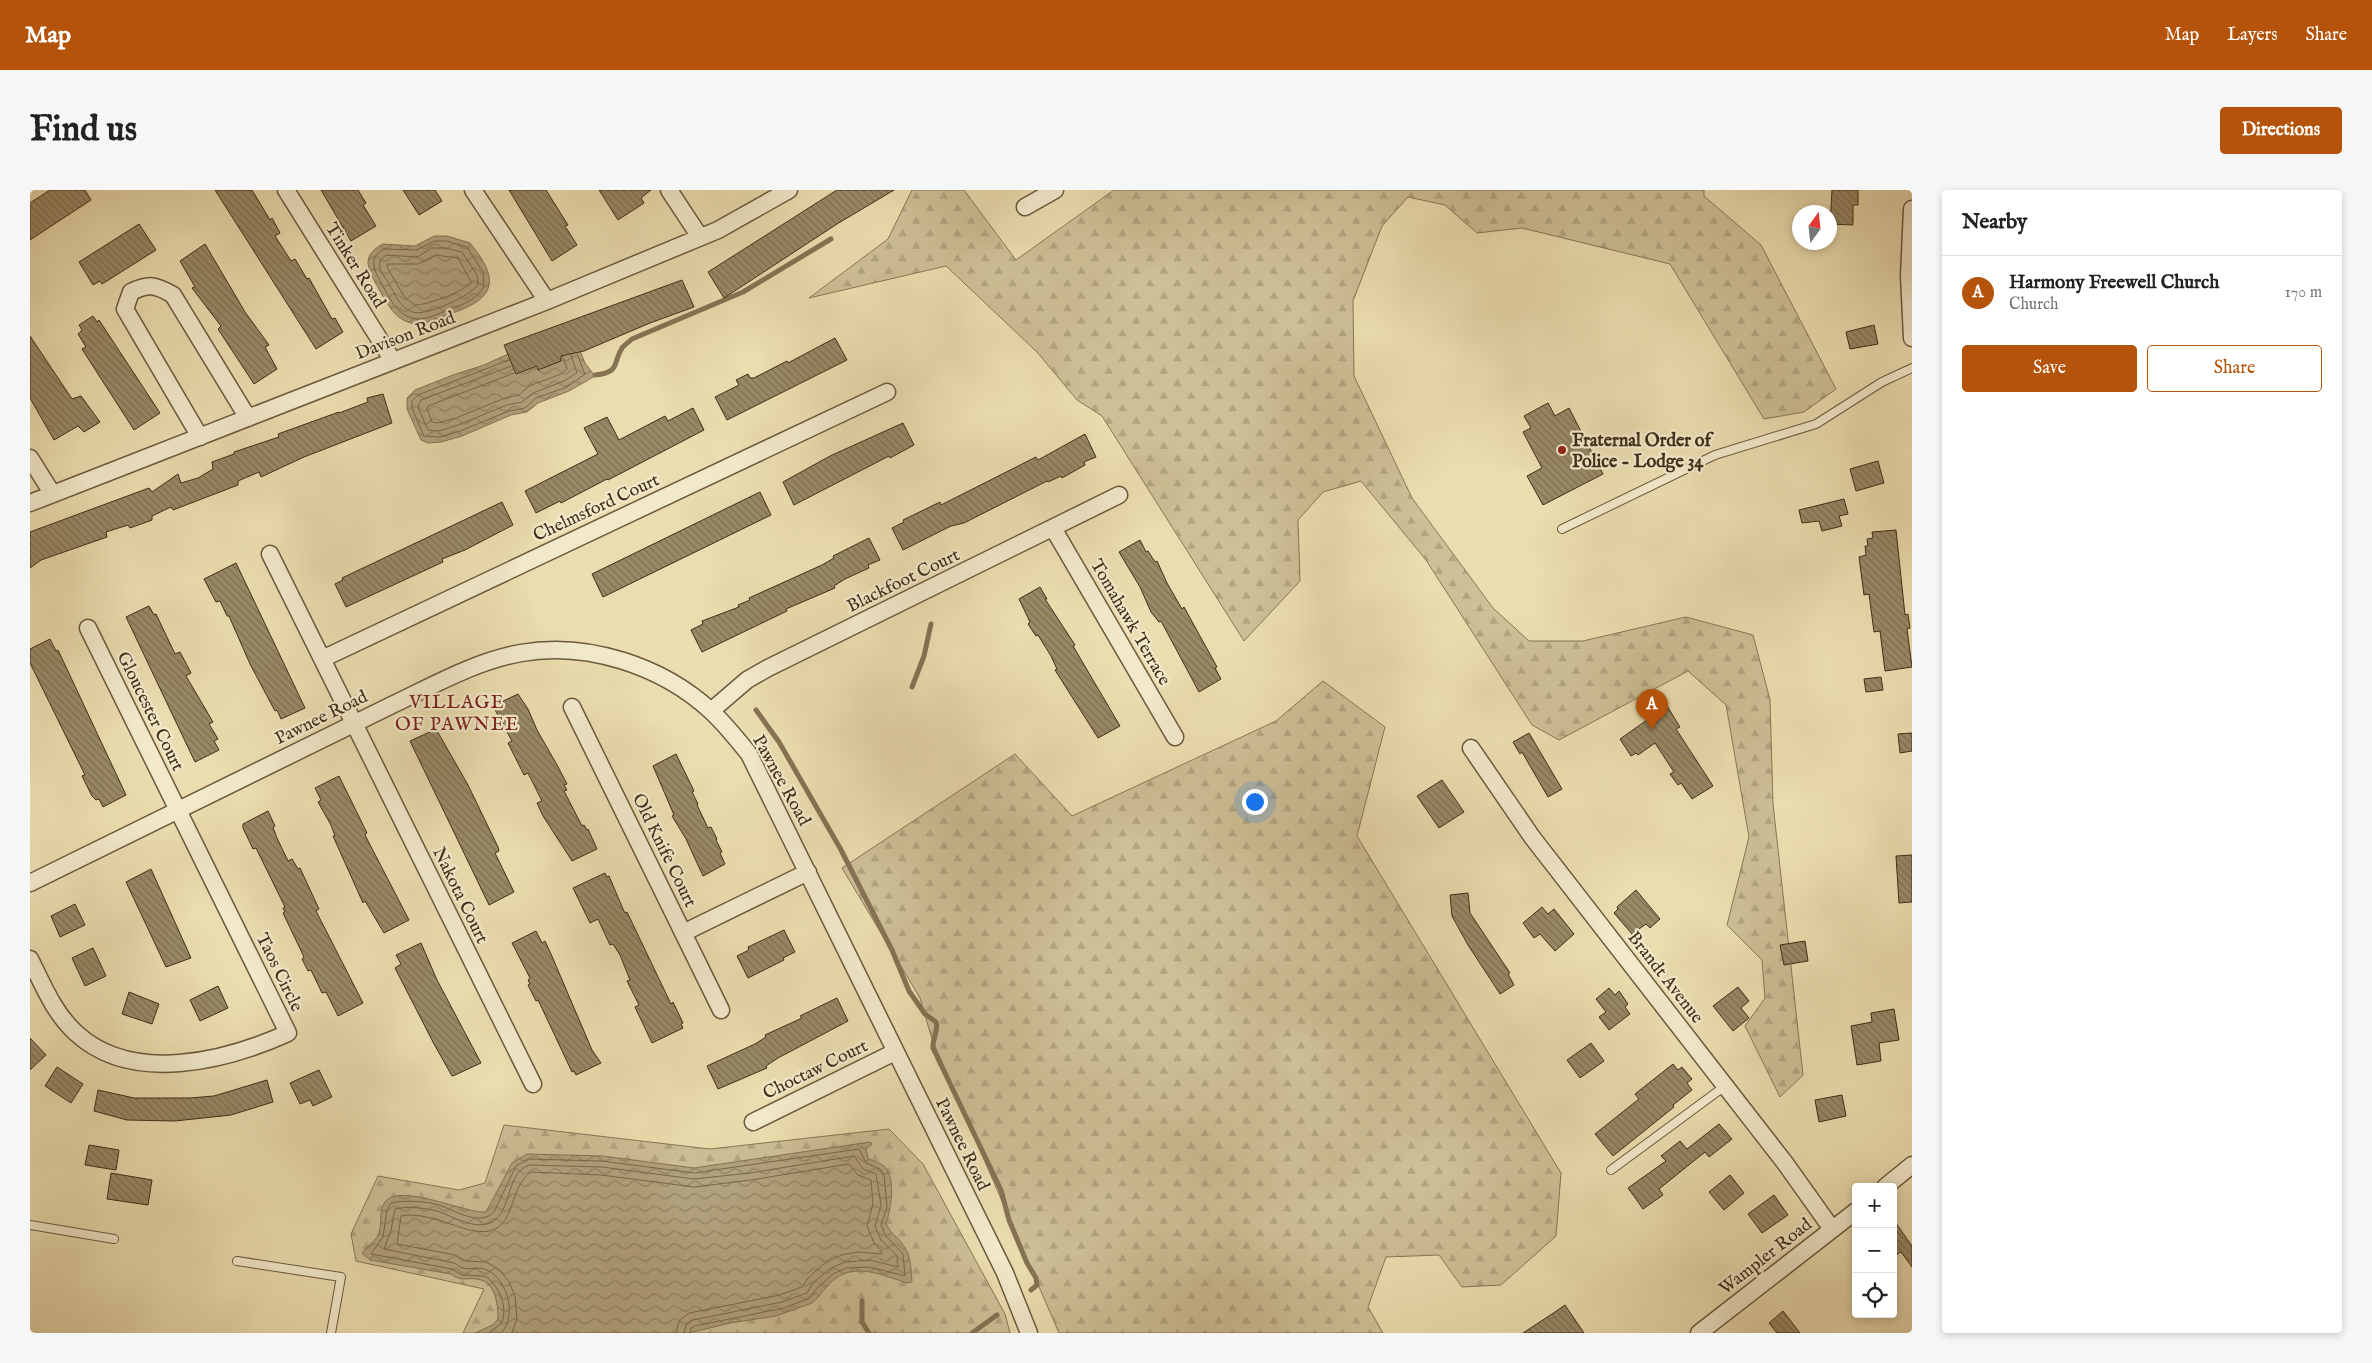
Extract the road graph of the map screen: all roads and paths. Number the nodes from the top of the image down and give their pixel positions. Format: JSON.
{"nodes":[{"id":1,"x":286,"y":190,"type":"edge"},
{"id":2,"x":473,"y":190,"type":"edge"},
{"id":3,"x":669,"y":190,"type":"edge"},
{"id":4,"x":789,"y":190,"type":"edge"},
{"id":5,"x":1055,"y":190,"type":"edge"},
{"id":6,"x":1025,"y":207,"type":"dead end"},
{"id":7,"x":1912,"y":209,"type":"edge"},
{"id":8,"x":700,"y":237,"type":"junction"},
{"id":9,"x":547,"y":301,"type":"junction"},
{"id":10,"x":1912,"y":338,"type":"edge"},
{"id":11,"x":393,"y":360,"type":"junction"},
{"id":12,"x":1912,"y":368,"type":"edge"},
{"id":13,"x":887,"y":392,"type":"dead end"},
{"id":14,"x":248,"y":418,"type":"junction"},
{"id":15,"x":200,"y":437,"type":"junction"},
{"id":16,"x":30,"y":458,"type":"edge"},
{"id":17,"x":52,"y":494,"type":"junction"},
{"id":18,"x":1120,"y":495,"type":"dead end"},
{"id":19,"x":30,"y":503,"type":"edge"},
{"id":20,"x":1053,"y":528,"type":"junction"},
{"id":21,"x":1562,"y":529,"type":"dead end"},
{"id":22,"x":270,"y":554,"type":"dead end"},
{"id":23,"x":88,"y":628,"type":"dead end"},
{"id":24,"x":322,"y":658,"type":"junction"},
{"id":25,"x":572,"y":707,"type":"dead end"},
{"id":26,"x":710,"y":711,"type":"junction"},
{"id":27,"x":354,"y":723,"type":"junction"},
{"id":28,"x":1175,"y":737,"type":"dead end"},
{"id":29,"x":1471,"y":748,"type":"dead end"},
{"id":30,"x":177,"y":810,"type":"junction"},
{"id":31,"x":808,"y":872,"type":"junction"},
{"id":32,"x":30,"y":883,"type":"edge"},
{"id":33,"x":683,"y":933,"type":"junction"},
{"id":34,"x":30,"y":959,"type":"edge"},
{"id":35,"x":721,"y":1010,"type":"dead end"},
{"id":36,"x":895,"y":1052,"type":"junction"},
{"id":37,"x":533,"y":1084,"type":"dead end"},
{"id":38,"x":1725,"y":1086,"type":"junction"},
{"id":39,"x":753,"y":1122,"type":"dead end"},
{"id":40,"x":1912,"y":1165,"type":"edge"},
{"id":41,"x":1612,"y":1170,"type":"dead end"},
{"id":42,"x":1891,"y":1183,"type":"edge"},
{"id":43,"x":1852,"y":1214,"type":"edge"},
{"id":44,"x":30,"y":1225,"type":"edge"},
{"id":45,"x":1832,"y":1229,"type":"junction"},
{"id":46,"x":114,"y":1238,"type":"dead end"},
{"id":47,"x":237,"y":1261,"type":"dead end"},
{"id":48,"x":332,"y":1333,"type":"edge"},
{"id":49,"x":1028,"y":1333,"type":"edge"},
{"id":50,"x":1699,"y":1333,"type":"edge"}],
"edges":[{"from":1,"to":11,"type":"street","name":"Tinker Road"},
{"from":2,"to":9,"type":"street"},
{"from":3,"to":8,"type":"street"},
{"from":4,"to":8,"type":"street","name":"Davison Road"},
{"from":5,"to":6,"type":"street"},
{"from":7,"to":10,"type":"street"},
{"from":8,"to":9,"type":"street","name":"Davison Road"},
{"from":9,"to":11,"type":"street","name":"Davison Road"},
{"from":11,"to":14,"type":"street","name":"Davison Road"},
{"from":12,"to":21,"type":"lane"},
{"from":13,"to":24,"type":"street","name":"Chelmsford Court"},
{"from":14,"to":15,"type":"street","name":"Davison Road"},
{"from":14,"to":15,"type":"street"},
{"from":15,"to":17,"type":"street","name":"Davison Road"},
{"from":16,"to":17,"type":"street"},
{"from":17,"to":19,"type":"street","name":"Davison Road"},
{"from":18,"to":20,"type":"street","name":"Blackfoot Court"},
{"from":20,"to":26,"type":"street","name":"Blackfoot Court"},
{"from":20,"to":28,"type":"street","name":"Tomahawk Terrace"},
{"from":22,"to":24,"type":"street","name":"Nakota Court"},
{"from":23,"to":30,"type":"street","name":"Gloucester Court"},
{"from":24,"to":27,"type":"street","name":"Nakota Court"},
{"from":25,"to":33,"type":"street","name":"Old Knife Court"},
{"from":26,"to":27,"type":"street","name":"Pawnee Road"},
{"from":26,"to":31,"type":"street","name":"Pawnee Road"},
{"from":27,"to":30,"type":"street","name":"Pawnee Road"},
{"from":27,"to":37,"type":"street","name":"Nakota Court"},
{"from":29,"to":38,"type":"street","name":"Brandt Avenue"},
{"from":30,"to":32,"type":"street","name":"Pawnee Road"},
{"from":30,"to":34,"type":"street","name":"Taos Circle"},
{"from":31,"to":33,"type":"street"},
{"from":31,"to":36,"type":"street","name":"Pawnee Road"},
{"from":33,"to":35,"type":"street","name":"Old Knife Court"},
{"from":36,"to":39,"type":"street","name":"Choctaw Court"},
{"from":36,"to":49,"type":"street","name":"Pawnee Road"},
{"from":38,"to":41,"type":"lane"},
{"from":38,"to":45,"type":"street","name":"Brandt Avenue"},
{"from":40,"to":42,"type":"street"},
{"from":43,"to":45,"type":"street","name":"Wampler Road"},
{"from":44,"to":46,"type":"lane"},
{"from":45,"to":50,"type":"street","name":"Wampler Road"},
{"from":47,"to":48,"type":"lane"}]}
